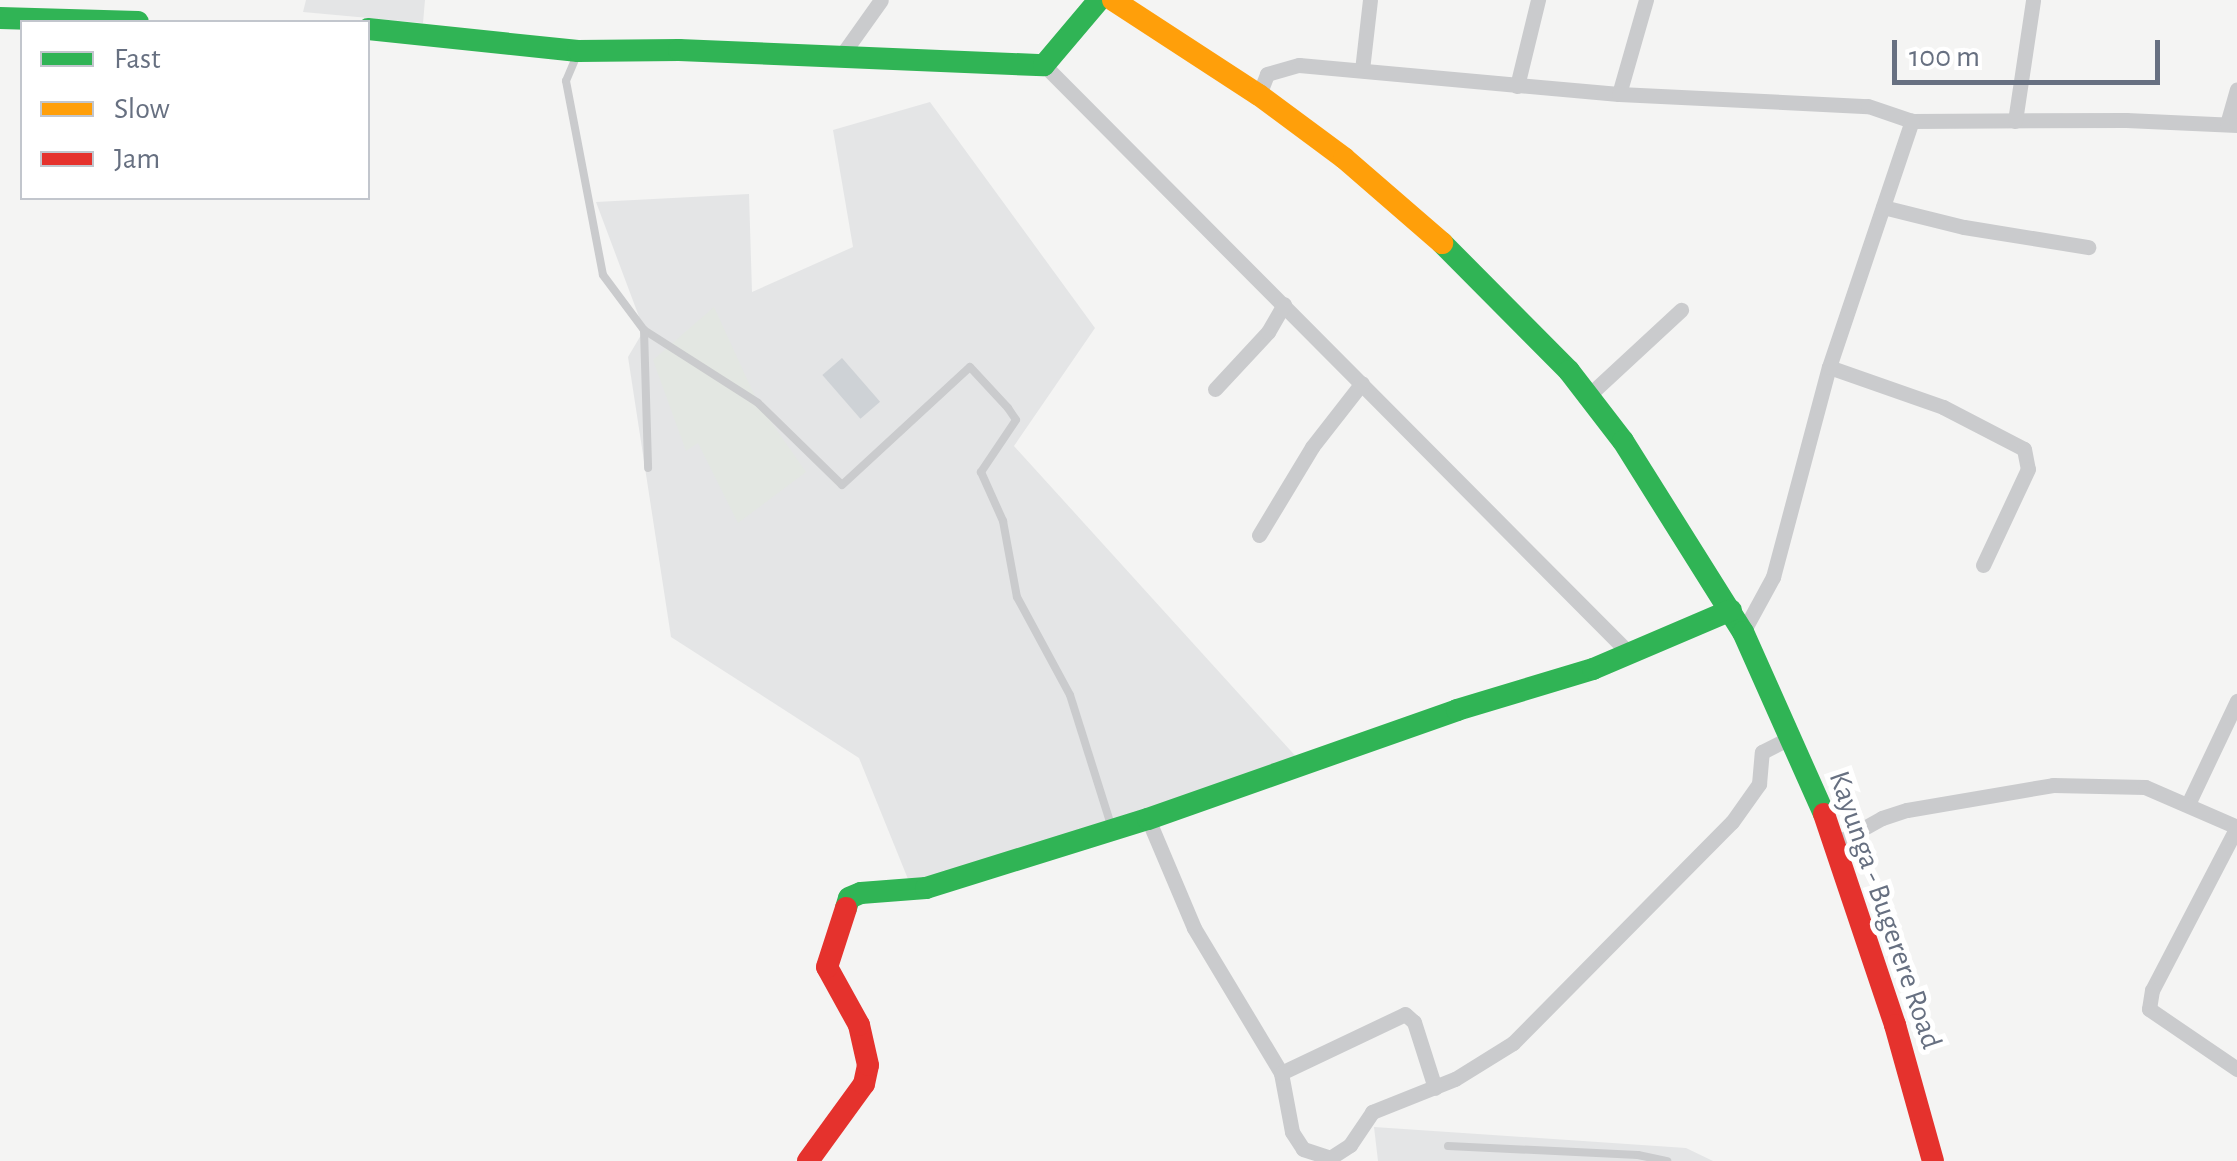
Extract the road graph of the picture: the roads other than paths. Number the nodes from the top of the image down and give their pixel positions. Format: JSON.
{"nodes":[{"id":1,"x":882,"y":0,"type":"edge"},
{"id":2,"x":1099,"y":0,"type":"edge"},
{"id":3,"x":1114,"y":0,"type":"edge"},
{"id":4,"x":1370,"y":0,"type":"edge"},
{"id":5,"x":1538,"y":0,"type":"edge"},
{"id":6,"x":1646,"y":0,"type":"edge"},
{"id":7,"x":2034,"y":0,"type":"edge"},
{"id":8,"x":38,"y":9,"type":"edge"},
{"id":9,"x":0,"y":18,"type":"edge"},
{"id":10,"x":123,"y":20,"type":"edge"},
{"id":11,"x":370,"y":29,"type":"edge"},
{"id":12,"x":578,"y":51,"type":"junction"},
{"id":13,"x":839,"y":60,"type":"junction"},
{"id":14,"x":1044,"y":65,"type":"junction"},
{"id":15,"x":1362,"y":70,"type":"junction"},
{"id":16,"x":1518,"y":86,"type":"junction"},
{"id":17,"x":2237,"y":89,"type":"edge"},
{"id":18,"x":1619,"y":94,"type":"junction"},
{"id":19,"x":1259,"y":96,"type":"junction"},
{"id":20,"x":2015,"y":120,"type":"junction"},
{"id":21,"x":1912,"y":121,"type":"junction"},
{"id":22,"x":2232,"y":125,"type":"edge"},
{"id":23,"x":1883,"y":207,"type":"junction"},
{"id":24,"x":2088,"y":247,"type":"dead end"},
{"id":25,"x":1284,"y":304,"type":"junction"},
{"id":26,"x":1681,"y":310,"type":"dead end"},
{"id":27,"x":644,"y":330,"type":"junction"},
{"id":28,"x":1829,"y":367,"type":"junction"},
{"id":29,"x":1362,"y":383,"type":"junction"},
{"id":30,"x":1215,"y":389,"type":"dead end"},
{"id":31,"x":1588,"y":396,"type":"junction"},
{"id":32,"x":648,"y":468,"type":"dead end"},
{"id":33,"x":1260,"y":535,"type":"dead end"},
{"id":34,"x":1984,"y":564,"type":"dead end"},
{"id":35,"x":1731,"y":610,"type":"junction"},
{"id":36,"x":1743,"y":632,"type":"junction"},
{"id":37,"x":1630,"y":654,"type":"junction"},
{"id":38,"x":2237,"y":701,"type":"edge"},
{"id":39,"x":1792,"y":737,"type":"junction"},
{"id":40,"x":2189,"y":802,"type":"junction"},
{"id":41,"x":1148,"y":819,"type":"junction"},
{"id":42,"x":2237,"y":827,"type":"edge"},
{"id":43,"x":1112,"y":829,"type":"junction"},
{"id":44,"x":1837,"y":843,"type":"junction"},
{"id":45,"x":2237,"y":1069,"type":"edge"},
{"id":46,"x":1281,"y":1073,"type":"junction"},
{"id":47,"x":1435,"y":1088,"type":"junction"},
{"id":48,"x":1448,"y":1146,"type":"dead end"},
{"id":49,"x":808,"y":1161,"type":"edge"},
{"id":50,"x":1667,"y":1161,"type":"edge"},
{"id":51,"x":1933,"y":1161,"type":"edge"}],
"edges":[{"from":1,"to":13,"type":"street"},
{"from":2,"to":14,"type":"street"},
{"from":3,"to":19,"type":"street","name":"Kayunga - Bugerere Road"},
{"from":4,"to":15,"type":"street"},
{"from":5,"to":16,"type":"street"},
{"from":6,"to":18,"type":"street"},
{"from":7,"to":20,"type":"street"},
{"from":8,"to":9,"type":"street"},
{"from":8,"to":10,"type":"street"},
{"from":11,"to":12,"type":"street"},
{"from":12,"to":13,"type":"street"},
{"from":12,"to":27,"type":"lane"},
{"from":13,"to":14,"type":"street"},
{"from":14,"to":25,"type":"street"},
{"from":15,"to":16,"type":"street"},
{"from":15,"to":19,"type":"street"},
{"from":16,"to":18,"type":"street"},
{"from":17,"to":22,"type":"street"},
{"from":18,"to":21,"type":"street"},
{"from":19,"to":31,"type":"street","name":"Kayunga - Bugerere Road"},
{"from":20,"to":21,"type":"street"},
{"from":20,"to":22,"type":"street"},
{"from":21,"to":23,"type":"street"},
{"from":23,"to":24,"type":"street"},
{"from":23,"to":28,"type":"street"},
{"from":25,"to":29,"type":"street"},
{"from":25,"to":30,"type":"street"},
{"from":26,"to":31,"type":"street"},
{"from":27,"to":32,"type":"lane"},
{"from":27,"to":43,"type":"lane"},
{"from":28,"to":34,"type":"street"},
{"from":28,"to":36,"type":"street"},
{"from":29,"to":33,"type":"street"},
{"from":29,"to":37,"type":"street"},
{"from":31,"to":35,"type":"street","name":"Kayunga - Bugerere Road"},
{"from":35,"to":36,"type":"street","name":"Kayunga - Bugerere Road"},
{"from":35,"to":37,"type":"street"},
{"from":36,"to":39,"type":"street","name":"Kayunga - Bugerere Road"},
{"from":37,"to":41,"type":"street"},
{"from":38,"to":40,"type":"street"},
{"from":39,"to":44,"type":"street","name":"Kayunga - Bugerere Road"},
{"from":39,"to":47,"type":"street"},
{"from":40,"to":42,"type":"street"},
{"from":40,"to":44,"type":"street"},
{"from":41,"to":43,"type":"street"},
{"from":41,"to":46,"type":"street"},
{"from":42,"to":45,"type":"street"},
{"from":43,"to":49,"type":"street"},
{"from":44,"to":51,"type":"street","name":"Kayunga - Bugerere Road"},
{"from":46,"to":47,"type":"street"},
{"from":46,"to":47,"type":"street"},
{"from":48,"to":50,"type":"lane"}]}
